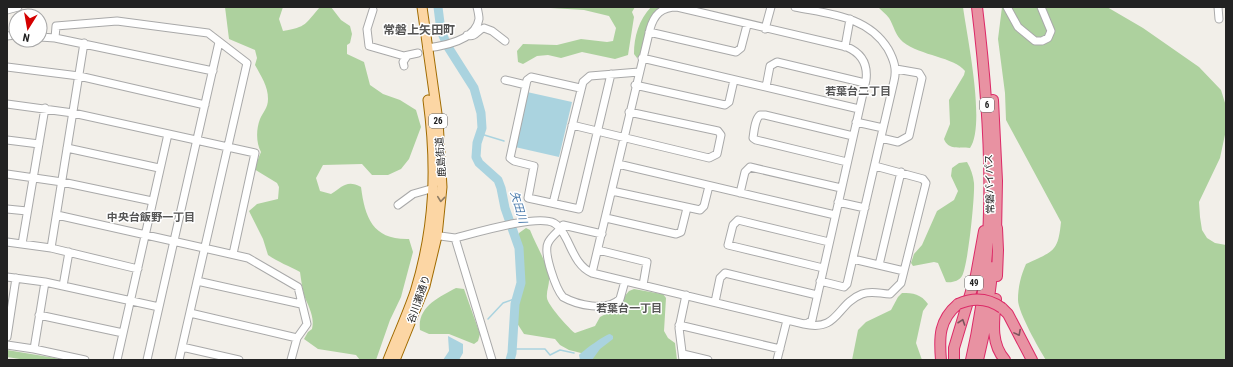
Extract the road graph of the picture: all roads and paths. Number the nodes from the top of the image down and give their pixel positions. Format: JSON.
{"nodes":[{"id":1,"x":416,"y":7,"type":"edge"},
{"id":2,"x":422,"y":7,"type":"edge"},
{"id":3,"x":477,"y":7,"type":"edge"},
{"id":4,"x":675,"y":7,"type":"edge"},
{"id":5,"x":771,"y":7,"type":"edge"},
{"id":6,"x":797,"y":7,"type":"edge"},
{"id":7,"x":977,"y":7,"type":"edge"},
{"id":8,"x":984,"y":7,"type":"edge"},
{"id":9,"x":1008,"y":7,"type":"edge"},
{"id":10,"x":1040,"y":7,"type":"edge"},
{"id":11,"x":1218,"y":7,"type":"edge"},
{"id":12,"x":373,"y":10,"type":"dead end"},
{"id":13,"x":850,"y":19,"type":"junction"},
{"id":14,"x":1220,"y":19,"type":"dead end"},
{"id":15,"x":747,"y":25,"type":"junction"},
{"id":16,"x":765,"y":29,"type":"junction"},
{"id":17,"x":649,"y":32,"type":"junction"},
{"id":18,"x":466,"y":35,"type":"junction"},
{"id":19,"x":48,"y":38,"type":"edge"},
{"id":20,"x":55,"y":38,"type":"junction"},
{"id":21,"x":505,"y":41,"type":"dead end"},
{"id":22,"x":219,"y":42,"type":"junction"},
{"id":23,"x":84,"y":43,"type":"junction"},
{"id":24,"x":845,"y":47,"type":"junction"},
{"id":25,"x":427,"y":48,"type":"junction"},
{"id":26,"x":382,"y":50,"type":"junction"},
{"id":27,"x":374,"y":51,"type":"dead end"},
{"id":28,"x":418,"y":54,"type":"dead end"},
{"id":29,"x":402,"y":56,"type":"junction"},
{"id":30,"x":642,"y":58,"type":"junction"},
{"id":31,"x":404,"y":66,"type":"dead end"},
{"id":32,"x":7,"y":67,"type":"edge"},
{"id":33,"x":896,"y":69,"type":"junction"},
{"id":34,"x":213,"y":71,"type":"junction"},
{"id":35,"x":639,"y":72,"type":"junction"},
{"id":36,"x":611,"y":74,"type":"junction"},
{"id":37,"x":79,"y":76,"type":"junction"},
{"id":38,"x":505,"y":80,"type":"dead end"},
{"id":39,"x":734,"y":80,"type":"junction"},
{"id":40,"x":865,"y":83,"type":"junction"},
{"id":41,"x":526,"y":85,"type":"junction"},
{"id":42,"x":635,"y":85,"type":"junction"},
{"id":43,"x":766,"y":87,"type":"junction"},
{"id":44,"x":580,"y":88,"type":"junction"},
{"id":45,"x":7,"y":104,"type":"edge"},
{"id":46,"x":205,"y":105,"type":"junction"},
{"id":47,"x":45,"y":108,"type":"junction"},
{"id":48,"x":859,"y":109,"type":"junction"},
{"id":49,"x":629,"y":112,"type":"junction"},
{"id":50,"x":73,"y":113,"type":"junction"},
{"id":51,"x":856,"y":122,"type":"junction"},
{"id":52,"x":572,"y":125,"type":"junction"},
{"id":53,"x":883,"y":128,"type":"junction"},
{"id":54,"x":597,"y":131,"type":"junction"},
{"id":55,"x":168,"y":134,"type":"junction"},
{"id":56,"x":853,"y":136,"type":"junction"},
{"id":57,"x":624,"y":138,"type":"junction"},
{"id":58,"x":881,"y":138,"type":"junction"},
{"id":59,"x":7,"y":140,"type":"edge"},
{"id":60,"x":197,"y":140,"type":"junction"},
{"id":61,"x":39,"y":144,"type":"junction"},
{"id":62,"x":227,"y":147,"type":"junction"},
{"id":63,"x":67,"y":148,"type":"junction"},
{"id":64,"x":847,"y":162,"type":"junction"},
{"id":65,"x":618,"y":164,"type":"junction"},
{"id":66,"x":875,"y":166,"type":"junction"},
{"id":67,"x":159,"y":168,"type":"junction"},
{"id":68,"x":901,"y":172,"type":"junction"},
{"id":69,"x":7,"y":174,"type":"edge"},
{"id":70,"x":33,"y":178,"type":"junction"},
{"id":71,"x":62,"y":182,"type":"junction"},
{"id":72,"x":709,"y":186,"type":"junction"},
{"id":73,"x":434,"y":188,"type":"junction"},
{"id":74,"x":841,"y":188,"type":"junction"},
{"id":75,"x":612,"y":191,"type":"junction"},
{"id":76,"x":740,"y":193,"type":"junction"},
{"id":77,"x":152,"y":201,"type":"junction"},
{"id":78,"x":838,"y":202,"type":"junction"},
{"id":79,"x":554,"y":203,"type":"junction"},
{"id":80,"x":989,"y":204,"type":"junction"},
{"id":81,"x":398,"y":205,"type":"dead end"},
{"id":82,"x":687,"y":208,"type":"junction"},
{"id":83,"x":865,"y":208,"type":"junction"},
{"id":84,"x":7,"y":209,"type":"edge"},
{"id":85,"x":27,"y":211,"type":"junction"},
{"id":86,"x":56,"y":215,"type":"junction"},
{"id":87,"x":835,"y":215,"type":"junction"},
{"id":88,"x":606,"y":218,"type":"junction"},
{"id":89,"x":562,"y":227,"type":"junction"},
{"id":90,"x":997,"y":228,"type":"junction"},
{"id":91,"x":602,"y":234,"type":"junction"},
{"id":92,"x":145,"y":235,"type":"junction"},
{"id":93,"x":433,"y":235,"type":"junction"},
{"id":94,"x":455,"y":238,"type":"junction"},
{"id":95,"x":174,"y":241,"type":"junction"},
{"id":96,"x":7,"y":242,"type":"edge"},
{"id":97,"x":829,"y":242,"type":"junction"},
{"id":98,"x":22,"y":244,"type":"junction"},
{"id":99,"x":51,"y":248,"type":"junction"},
{"id":100,"x":205,"y":248,"type":"junction"},
{"id":101,"x":598,"y":250,"type":"junction"},
{"id":102,"x":69,"y":252,"type":"junction"},
{"id":103,"x":233,"y":254,"type":"junction"},
{"id":104,"x":853,"y":259,"type":"junction"},
{"id":105,"x":879,"y":265,"type":"junction"},
{"id":106,"x":823,"y":268,"type":"junction"},
{"id":107,"x":138,"y":269,"type":"junction"},
{"id":108,"x":904,"y":271,"type":"junction"},
{"id":109,"x":592,"y":273,"type":"junction"},
{"id":110,"x":7,"y":277,"type":"edge"},
{"id":111,"x":16,"y":278,"type":"junction"},
{"id":112,"x":197,"y":281,"type":"junction"},
{"id":113,"x":625,"y":281,"type":"junction"},
{"id":114,"x":820,"y":281,"type":"junction"},
{"id":115,"x":45,"y":282,"type":"junction"},
{"id":116,"x":643,"y":285,"type":"junction"},
{"id":117,"x":63,"y":286,"type":"junction"},
{"id":118,"x":686,"y":295,"type":"junction"},
{"id":119,"x":817,"y":295,"type":"junction"},
{"id":120,"x":130,"y":301,"type":"junction"},
{"id":121,"x":715,"y":302,"type":"junction"},
{"id":122,"x":301,"y":304,"type":"junction"},
{"id":123,"x":159,"y":307,"type":"junction"},
{"id":124,"x":9,"y":312,"type":"edge"},
{"id":125,"x":190,"y":313,"type":"junction"},
{"id":126,"x":40,"y":315,"type":"junction"},
{"id":127,"x":787,"y":320,"type":"junction"},
{"id":128,"x":804,"y":324,"type":"junction"},
{"id":129,"x":679,"y":325,"type":"junction"},
{"id":130,"x":123,"y":333,"type":"junction"},
{"id":131,"x":7,"y":337,"type":"edge"},
{"id":132,"x":297,"y":338,"type":"junction"},
{"id":133,"x":7,"y":345,"type":"edge"},
{"id":134,"x":182,"y":347,"type":"junction"},
{"id":135,"x":34,"y":349,"type":"junction"},
{"id":136,"x":780,"y":349,"type":"junction"},
{"id":137,"x":683,"y":357,"type":"edge"},
{"id":138,"x":85,"y":360,"type":"edge"},
{"id":139,"x":117,"y":360,"type":"edge"},
{"id":140,"x":147,"y":360,"type":"edge"},
{"id":141,"x":180,"y":360,"type":"edge"},
{"id":142,"x":239,"y":360,"type":"edge"},
{"id":143,"x":291,"y":360,"type":"edge"},
{"id":144,"x":388,"y":360,"type":"edge"},
{"id":145,"x":395,"y":360,"type":"edge"},
{"id":146,"x":492,"y":360,"type":"edge"},
{"id":147,"x":708,"y":360,"type":"edge"},
{"id":148,"x":777,"y":360,"type":"edge"},
{"id":149,"x":941,"y":360,"type":"edge"},
{"id":150,"x":954,"y":360,"type":"edge"},
{"id":151,"x":971,"y":360,"type":"edge"},
{"id":152,"x":978,"y":360,"type":"edge"},
{"id":153,"x":1005,"y":360,"type":"edge"},
{"id":154,"x":1032,"y":360,"type":"edge"}],
"edges":[{"from":1,"to":73,"type":"main road","number":"26"},
{"from":2,"to":25,"type":"main road","name":"鹿島街道","number":"26"},
{"from":3,"to":18,"type":"street"},
{"from":4,"to":15,"type":"street"},
{"from":4,"to":17,"type":"street"},
{"from":5,"to":16,"type":"street"},
{"from":6,"to":13,"type":"street"},
{"from":7,"to":80,"type":"highway","name":"常磐バイパス","number":"6"},
{"from":8,"to":90,"type":"highway","name":"常磐バイパス","number":"6"},
{"from":9,"to":10,"type":"street"},
{"from":11,"to":14,"type":"street"},
{"from":12,"to":26,"type":"street"},
{"from":13,"to":24,"type":"street"},
{"from":13,"to":33,"type":"street"},
{"from":15,"to":16,"type":"street"},
{"from":15,"to":17,"type":"street"},
{"from":16,"to":24,"type":"street"},
{"from":17,"to":30,"type":"street"},
{"from":18,"to":21,"type":"street"},
{"from":18,"to":25,"type":"street"},
{"from":19,"to":20,"type":"street"},
{"from":20,"to":22,"type":"street"},
{"from":20,"to":23,"type":"street"},
{"from":22,"to":34,"type":"street"},
{"from":22,"to":62,"type":"street"},
{"from":23,"to":34,"type":"street"},
{"from":23,"to":37,"type":"street"},
{"from":24,"to":40,"type":"street"},
{"from":25,"to":93,"type":"main road","name":"鹿島街道","number":"26","one_way":true},
{"from":26,"to":27,"type":"street"},
{"from":26,"to":29,"type":"street"},
{"from":28,"to":29,"type":"street"},
{"from":29,"to":31,"type":"street"},
{"from":30,"to":35,"type":"street"},
{"from":30,"to":39,"type":"street"},
{"from":32,"to":37,"type":"street"},
{"from":33,"to":53,"type":"street"},
{"from":33,"to":58,"type":"street"},
{"from":34,"to":46,"type":"street"},
{"from":35,"to":36,"type":"street"},
{"from":35,"to":42,"type":"street"},
{"from":36,"to":44,"type":"street"},
{"from":36,"to":54,"type":"street"},
{"from":37,"to":46,"type":"street"},
{"from":37,"to":50,"type":"street"},
{"from":38,"to":41,"type":"street"},
{"from":39,"to":42,"type":"street"},
{"from":39,"to":43,"type":"street"},
{"from":40,"to":43,"type":"street"},
{"from":40,"to":48,"type":"street"},
{"from":41,"to":44,"type":"street"},
{"from":41,"to":79,"type":"street"},
{"from":42,"to":49,"type":"street"},
{"from":43,"to":48,"type":"street"},
{"from":44,"to":52,"type":"street"},
{"from":45,"to":47,"type":"street"},
{"from":46,"to":60,"type":"street"},
{"from":47,"to":50,"type":"street"},
{"from":47,"to":61,"type":"street"},
{"from":48,"to":51,"type":"street"},
{"from":49,"to":57,"type":"street"},
{"from":49,"to":57,"type":"street"},
{"from":50,"to":55,"type":"street"},
{"from":50,"to":63,"type":"street"},
{"from":51,"to":53,"type":"street"},
{"from":51,"to":56,"type":"street"},
{"from":52,"to":54,"type":"street"},
{"from":52,"to":79,"type":"street"},
{"from":53,"to":58,"type":"street"},
{"from":54,"to":57,"type":"street"},
{"from":54,"to":79,"type":"street"},
{"from":55,"to":60,"type":"street"},
{"from":55,"to":67,"type":"street"},
{"from":56,"to":64,"type":"street"},
{"from":56,"to":64,"type":"street"},
{"from":57,"to":65,"type":"street"},
{"from":58,"to":66,"type":"street"},
{"from":59,"to":61,"type":"street"},
{"from":60,"to":62,"type":"street"},
{"from":60,"to":95,"type":"street"},
{"from":61,"to":70,"type":"street"},
{"from":62,"to":100,"type":"street"},
{"from":62,"to":103,"type":"street"},
{"from":63,"to":67,"type":"street"},
{"from":63,"to":71,"type":"street"},
{"from":64,"to":74,"type":"street"},
{"from":65,"to":72,"type":"street"},
{"from":65,"to":75,"type":"street"},
{"from":66,"to":68,"type":"street"},
{"from":66,"to":83,"type":"street"},
{"from":67,"to":77,"type":"street"},
{"from":68,"to":105,"type":"street"},
{"from":68,"to":108,"type":"street"},
{"from":69,"to":70,"type":"street"},
{"from":70,"to":71,"type":"street"},
{"from":70,"to":85,"type":"street"},
{"from":71,"to":77,"type":"street"},
{"from":71,"to":86,"type":"street"},
{"from":72,"to":76,"type":"street"},
{"from":72,"to":82,"type":"street"},
{"from":73,"to":81,"type":"street"},
{"from":73,"to":93,"type":"main road","number":"26"},
{"from":74,"to":76,"type":"street"},
{"from":74,"to":78,"type":"street"},
{"from":75,"to":82,"type":"street"},
{"from":75,"to":88,"type":"street"},
{"from":76,"to":87,"type":"street"},
{"from":77,"to":92,"type":"street"},
{"from":78,"to":83,"type":"street"},
{"from":78,"to":87,"type":"street"},
{"from":150,"to":80,"type":"highway","number":"49","one_way":true},
{"from":80,"to":151,"type":"highway","name":"常磐バイパス","number":"6"},
{"from":82,"to":88,"type":"street"},
{"from":83,"to":104,"type":"street"},
{"from":84,"to":85,"type":"street"},
{"from":85,"to":98,"type":"street"},
{"from":86,"to":92,"type":"street"},
{"from":86,"to":99,"type":"street"},
{"from":87,"to":97,"type":"street"},
{"from":88,"to":91,"type":"street"},
{"from":89,"to":91,"type":"street"},
{"from":89,"to":94,"type":"street"},
{"from":89,"to":109,"type":"street"},
{"from":89,"to":113,"type":"street"},
{"from":90,"to":152,"type":"highway","name":"常磐バイパス","number":"6"},
{"from":90,"to":153,"type":"highway","number":"49"},
{"from":91,"to":101,"type":"street"},
{"from":92,"to":95,"type":"street"},
{"from":92,"to":107,"type":"street"},
{"from":93,"to":94,"type":"street"},
{"from":93,"to":144,"type":"main road","number":"26"},
{"from":93,"to":145,"type":"main road","name":"谷川瀬通り","number":"26"},
{"from":94,"to":146,"type":"street"},
{"from":95,"to":100,"type":"street"},
{"from":95,"to":123,"type":"street"},
{"from":96,"to":98,"type":"street"},
{"from":97,"to":106,"type":"street"},
{"from":97,"to":106,"type":"street"},
{"from":98,"to":99,"type":"street"},
{"from":99,"to":102,"type":"street"},
{"from":100,"to":103,"type":"street"},
{"from":100,"to":112,"type":"street"},
{"from":101,"to":109,"type":"street"},
{"from":101,"to":116,"type":"street"},
{"from":102,"to":107,"type":"street"},
{"from":102,"to":117,"type":"street"},
{"from":103,"to":122,"type":"street"},
{"from":104,"to":105,"type":"street"},
{"from":104,"to":114,"type":"street"},
{"from":105,"to":108,"type":"street"},
{"from":106,"to":114,"type":"street"},
{"from":107,"to":120,"type":"street"},
{"from":108,"to":128,"type":"street"},
{"from":109,"to":113,"type":"street"},
{"from":110,"to":111,"type":"street"},
{"from":111,"to":115,"type":"street"},
{"from":111,"to":124,"type":"street"},
{"from":112,"to":122,"type":"street"},
{"from":112,"to":125,"type":"street"},
{"from":113,"to":116,"type":"street"},
{"from":114,"to":119,"type":"street"},
{"from":115,"to":117,"type":"street"},
{"from":115,"to":126,"type":"street"},
{"from":116,"to":118,"type":"street"},
{"from":117,"to":120,"type":"street"},
{"from":118,"to":121,"type":"street"},
{"from":118,"to":129,"type":"street"},
{"from":119,"to":121,"type":"street"},
{"from":119,"to":128,"type":"street"},
{"from":120,"to":123,"type":"street"},
{"from":120,"to":130,"type":"street"},
{"from":121,"to":127,"type":"street"},
{"from":122,"to":132,"type":"street"},
{"from":123,"to":140,"type":"street"},
{"from":124,"to":131,"type":"street"},
{"from":125,"to":132,"type":"street"},
{"from":125,"to":134,"type":"street"},
{"from":126,"to":130,"type":"street"},
{"from":126,"to":135,"type":"street"},
{"from":127,"to":128,"type":"street"},
{"from":127,"to":136,"type":"street"},
{"from":129,"to":136,"type":"street"},
{"from":129,"to":137,"type":"street"},
{"from":130,"to":139,"type":"street"},
{"from":132,"to":143,"type":"street"},
{"from":133,"to":135,"type":"street"},
{"from":134,"to":141,"type":"street"},
{"from":134,"to":142,"type":"street"},
{"from":135,"to":138,"type":"street"},
{"from":136,"to":148,"type":"street"},
{"from":137,"to":147,"type":"street"},
{"from":149,"to":154,"type":"highway","number":"49","one_way":true,"bridge":true}]}
